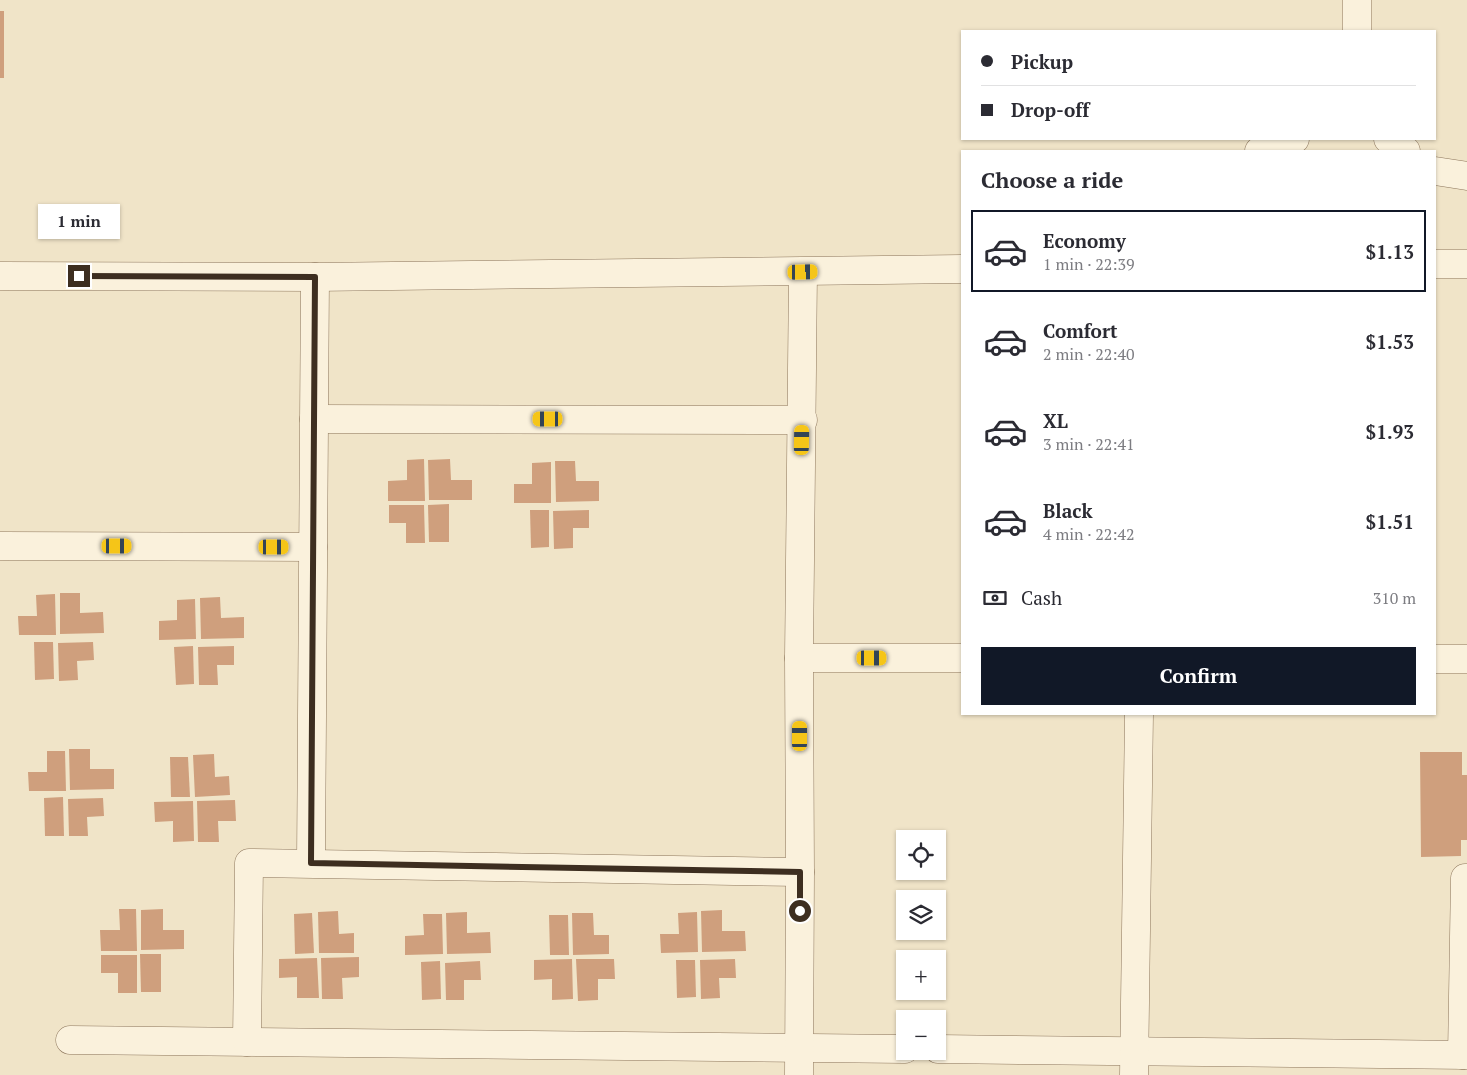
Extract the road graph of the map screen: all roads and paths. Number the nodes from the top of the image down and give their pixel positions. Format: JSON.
{"nodes":[{"id":1,"x":1357,"y":0,"type":"edge"},
{"id":2,"x":1357,"y":30,"type":"edge"},
{"id":3,"x":1292,"y":140,"type":"edge"},
{"id":4,"x":1390,"y":140,"type":"edge"},
{"id":5,"x":1262,"y":150,"type":"edge"},
{"id":6,"x":1404,"y":150,"type":"edge"},
{"id":7,"x":1436,"y":171,"type":"edge"},
{"id":8,"x":1467,"y":176,"type":"edge"},
{"id":9,"x":1436,"y":264,"type":"edge"},
{"id":10,"x":1467,"y":264,"type":"edge"},
{"id":11,"x":961,"y":269,"type":"edge"},
{"id":12,"x":803,"y":272,"type":"junction"},
{"id":13,"x":0,"y":276,"type":"edge"},
{"id":14,"x":315,"y":277,"type":"junction"},
{"id":15,"x":314,"y":419,"type":"junction"},
{"id":16,"x":803,"y":420,"type":"junction"},
{"id":17,"x":0,"y":546,"type":"edge"},
{"id":18,"x":313,"y":547,"type":"junction"},
{"id":19,"x":799,"y":658,"type":"junction"},
{"id":20,"x":961,"y":658,"type":"edge"},
{"id":21,"x":1436,"y":659,"type":"edge"},
{"id":22,"x":1467,"y":659,"type":"edge"},
{"id":23,"x":1139,"y":715,"type":"edge"},
{"id":24,"x":311,"y":863,"type":"junction"},
{"id":25,"x":800,"y":872,"type":"junction"},
{"id":26,"x":1467,"y":878,"type":"edge"},
{"id":27,"x":70,"y":1040,"type":"dead end"},
{"id":28,"x":247,"y":1042,"type":"junction"},
{"id":29,"x":799,"y":1048,"type":"junction"},
{"id":30,"x":896,"y":1049,"type":"edge"},
{"id":31,"x":946,"y":1051,"type":"edge"},
{"id":32,"x":1464,"y":1055,"type":"edge"},
{"id":33,"x":1135,"y":1063,"type":"edge"},
{"id":34,"x":799,"y":1075,"type":"edge"}],
"edges":[{"from":1,"to":2,"type":"street"},
{"from":3,"to":5,"type":"street"},
{"from":4,"to":6,"type":"street"},
{"from":7,"to":8,"type":"street"},
{"from":9,"to":10,"type":"street"},
{"from":11,"to":12,"type":"street"},
{"from":12,"to":14,"type":"street"},
{"from":12,"to":16,"type":"street"},
{"from":13,"to":14,"type":"street"},
{"from":14,"to":15,"type":"street"},
{"from":15,"to":16,"type":"street"},
{"from":15,"to":18,"type":"street"},
{"from":16,"to":19,"type":"street"},
{"from":17,"to":18,"type":"street"},
{"from":18,"to":24,"type":"street"},
{"from":19,"to":20,"type":"street"},
{"from":19,"to":25,"type":"street"},
{"from":21,"to":22,"type":"street"},
{"from":23,"to":33,"type":"street"},
{"from":24,"to":25,"type":"street"},
{"from":24,"to":28,"type":"street"},
{"from":25,"to":29,"type":"street"},
{"from":26,"to":32,"type":"street"},
{"from":27,"to":28,"type":"street"},
{"from":28,"to":29,"type":"street"},
{"from":29,"to":30,"type":"street"},
{"from":29,"to":34,"type":"street"},
{"from":31,"to":33,"type":"street"},
{"from":32,"to":33,"type":"street"}]}
